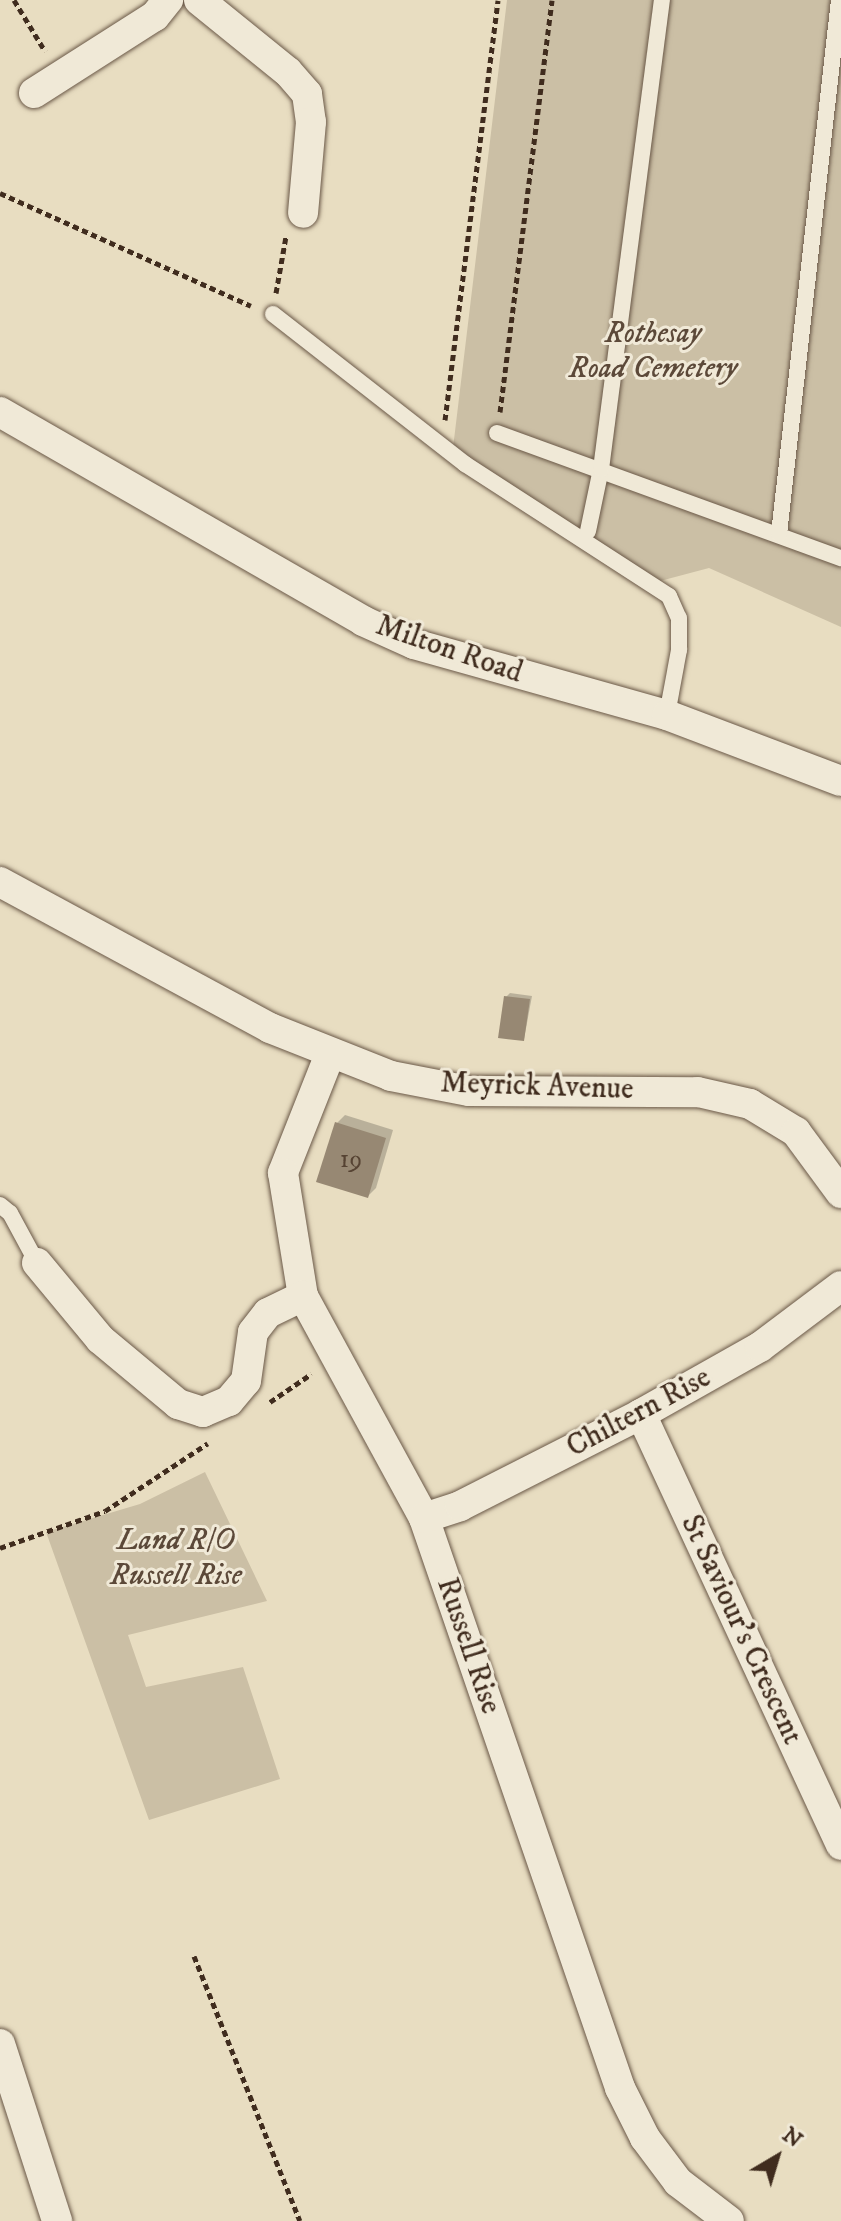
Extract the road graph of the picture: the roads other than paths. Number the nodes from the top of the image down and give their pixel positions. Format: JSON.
{"nodes":[{"id":1,"x":168,"y":0,"type":"edge"},
{"id":2,"x":199,"y":0,"type":"edge"},
{"id":3,"x":662,"y":0,"type":"edge"},
{"id":4,"x":839,"y":0,"type":"edge"},
{"id":5,"x":34,"y":93,"type":"dead end"},
{"id":6,"x":303,"y":213,"type":"road end"},
{"id":7,"x":273,"y":314,"type":"road end"},
{"id":8,"x":0,"y":412,"type":"edge"},
{"id":9,"x":497,"y":433,"type":"road end"},
{"id":10,"x":601,"y":469,"type":"junction"},
{"id":11,"x":588,"y":531,"type":"dead end"},
{"id":12,"x":779,"y":534,"type":"junction"},
{"id":13,"x":841,"y":558,"type":"edge"},
{"id":14,"x":667,"y":715,"type":"junction"},
{"id":15,"x":841,"y":781,"type":"edge"},
{"id":16,"x":0,"y":882,"type":"edge"},
{"id":17,"x":330,"y":1054,"type":"junction"},
{"id":18,"x":841,"y":1193,"type":"edge"},
{"id":19,"x":0,"y":1205,"type":"edge"},
{"id":20,"x":37,"y":1263,"type":"joint"},
{"id":21,"x":841,"y":1286,"type":"edge"},
{"id":22,"x":303,"y":1296,"type":"junction"},
{"id":23,"x":641,"y":1414,"type":"junction"},
{"id":24,"x":424,"y":1518,"type":"junction"},
{"id":25,"x":841,"y":1845,"type":"edge"},
{"id":26,"x":0,"y":2044,"type":"edge"},
{"id":27,"x":57,"y":2221,"type":"edge"},
{"id":28,"x":729,"y":2221,"type":"edge"}],
"edges":[{"from":1,"to":5,"type":"street"},
{"from":2,"to":6,"type":"street"},
{"from":3,"to":10,"type":"lane"},
{"from":4,"to":12,"type":"lane"},
{"from":7,"to":14,"type":"lane"},
{"from":8,"to":14,"type":"street","name":"Milton Road"},
{"from":9,"to":10,"type":"lane"},
{"from":10,"to":11,"type":"lane"},
{"from":10,"to":12,"type":"lane"},
{"from":12,"to":13,"type":"lane"},
{"from":14,"to":15,"type":"street","name":"Milton Road"},
{"from":16,"to":17,"type":"street","name":"Meyrick Avenue"},
{"from":17,"to":18,"type":"street","name":"Meyrick Avenue"},
{"from":17,"to":22,"type":"street","name":"Russell Rise"},
{"from":19,"to":20,"type":"lane"},
{"from":20,"to":22,"type":"street"},
{"from":21,"to":23,"type":"street","name":"Chiltern Rise"},
{"from":22,"to":24,"type":"street","name":"Russell Rise"},
{"from":23,"to":24,"type":"street","name":"Chiltern Rise"},
{"from":23,"to":25,"type":"street","name":"St Saviour's Crescent"},
{"from":24,"to":28,"type":"street","name":"Russell Rise"},
{"from":26,"to":27,"type":"street"}]}
